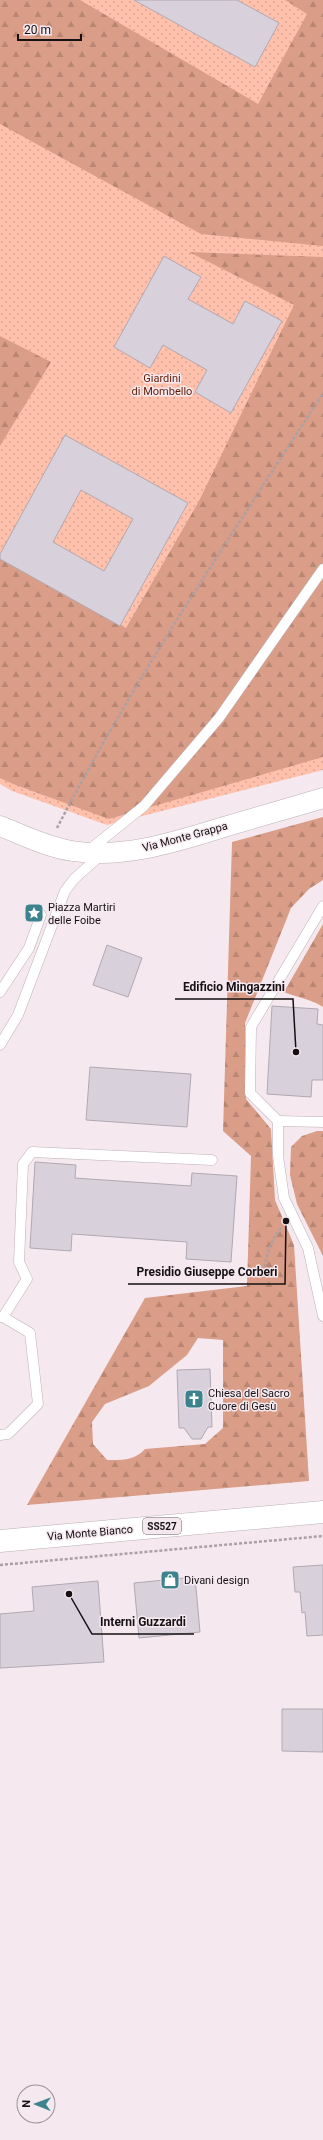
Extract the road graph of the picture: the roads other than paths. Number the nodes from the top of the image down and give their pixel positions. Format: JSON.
{"nodes":[{"id":1,"x":323,"y":570,"type":"edge"},
{"id":2,"x":323,"y":798,"type":"edge"},
{"id":3,"x":0,"y":826,"type":"edge"},
{"id":4,"x":95,"y":852,"type":"junction"},
{"id":5,"x":323,"y":906,"type":"edge"},
{"id":6,"x":41,"y":915,"type":"dead end"},
{"id":7,"x":0,"y":992,"type":"edge"},
{"id":8,"x":0,"y":1045,"type":"edge"},
{"id":9,"x":278,"y":1121,"type":"junction"},
{"id":10,"x":323,"y":1122,"type":"edge"},
{"id":11,"x":212,"y":1160,"type":"dead end"},
{"id":12,"x":320,"y":1293,"type":"edge"},
{"id":13,"x":323,"y":1316,"type":"edge"},
{"id":14,"x":2,"y":1317,"type":"edge"},
{"id":15,"x":0,"y":1435,"type":"edge"},
{"id":16,"x":323,"y":1512,"type":"edge"},
{"id":17,"x":0,"y":1540,"type":"edge"}],
"edges":[{"from":1,"to":4,"type":"lane"},
{"from":2,"to":4,"type":"street","name":"Via Monte Grappa"},
{"from":3,"to":4,"type":"street","name":"Via Monte Grappa"},
{"from":4,"to":8,"type":"lane"},
{"from":5,"to":9,"type":"lane"},
{"from":6,"to":7,"type":"lane"},
{"from":9,"to":10,"type":"lane"},
{"from":9,"to":12,"type":"lane"},
{"from":11,"to":14,"type":"lane"},
{"from":12,"to":13,"type":"lane"},
{"from":14,"to":15,"type":"lane"},
{"from":16,"to":17,"type":"main road","name":"Via Monte Bianco","number":"SS527"}]}
